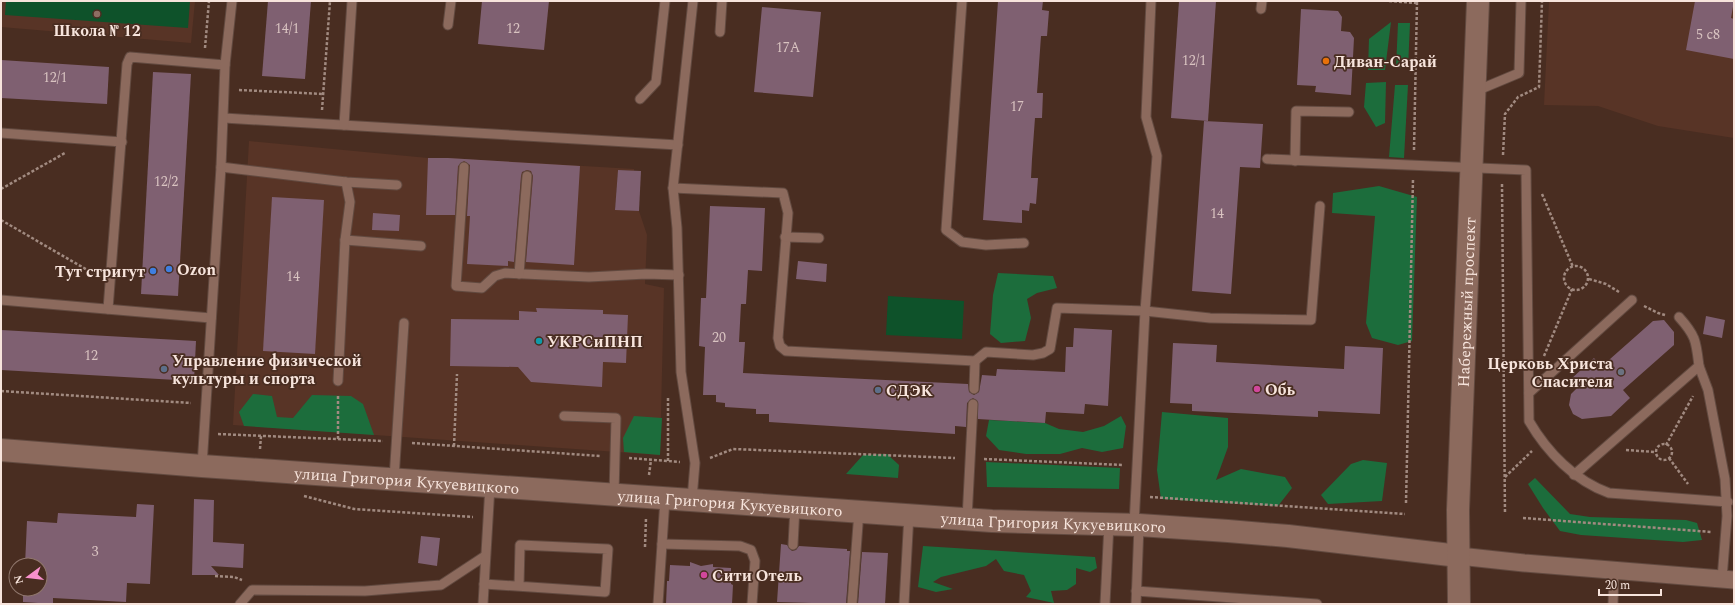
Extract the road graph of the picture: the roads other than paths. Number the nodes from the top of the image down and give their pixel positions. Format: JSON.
{"nodes":[{"id":1,"x":232,"y":1,"type":"edge"},
{"id":2,"x":352,"y":1,"type":"edge"},
{"id":3,"x":450,"y":1,"type":"edge"},
{"id":4,"x":665,"y":1,"type":"edge"},
{"id":5,"x":693,"y":1,"type":"edge"},
{"id":6,"x":722,"y":1,"type":"edge"},
{"id":7,"x":962,"y":1,"type":"edge"},
{"id":8,"x":1151,"y":1,"type":"edge"},
{"id":9,"x":1478,"y":1,"type":"edge"},
{"id":10,"x":1521,"y":1,"type":"edge"},
{"id":11,"x":448,"y":25,"type":"dead end"},
{"id":12,"x":720,"y":32,"type":"dead end"},
{"id":13,"x":225,"y":64,"type":"junction"},
{"id":14,"x":1474,"y":92,"type":"junction"},
{"id":15,"x":640,"y":99,"type":"dead end"},
{"id":16,"x":1349,"y":112,"type":"dead end"},
{"id":17,"x":224,"y":118,"type":"junction"},
{"id":18,"x":344,"y":125,"type":"junction"},
{"id":19,"x":1,"y":133,"type":"edge"},
{"id":20,"x":122,"y":142,"type":"junction"},
{"id":21,"x":678,"y":145,"type":"junction"},
{"id":22,"x":1267,"y":159,"type":"dead end"},
{"id":23,"x":1295,"y":161,"type":"junction"},
{"id":24,"x":464,"y":166,"type":"dead end"},
{"id":25,"x":221,"y":167,"type":"junction"},
{"id":26,"x":1471,"y":169,"type":"junction"},
{"id":27,"x":527,"y":176,"type":"dead end"},
{"id":28,"x":346,"y":182,"type":"junction"},
{"id":29,"x":397,"y":185,"type":"dead end"},
{"id":30,"x":673,"y":188,"type":"junction"},
{"id":31,"x":1320,"y":206,"type":"dead end"},
{"id":32,"x":785,"y":237,"type":"junction"},
{"id":33,"x":819,"y":238,"type":"dead end"},
{"id":34,"x":345,"y":240,"type":"junction"},
{"id":35,"x":1024,"y":243,"type":"dead end"},
{"id":36,"x":421,"y":246,"type":"dead end"},
{"id":37,"x":519,"y":274,"type":"junction"},
{"id":38,"x":679,"y":275,"type":"junction"},
{"id":39,"x":1,"y":300,"type":"edge"},
{"id":40,"x":1632,"y":300,"type":"dead end"},
{"id":41,"x":108,"y":309,"type":"junction"},
{"id":42,"x":1145,"y":311,"type":"junction"},
{"id":43,"x":1679,"y":316,"type":"dead end"},
{"id":44,"x":211,"y":318,"type":"junction"},
{"id":45,"x":404,"y":323,"type":"dead end"},
{"id":46,"x":975,"y":361,"type":"junction"},
{"id":47,"x":1699,"y":366,"type":"junction"},
{"id":48,"x":338,"y":381,"type":"road end"},
{"id":49,"x":974,"y":390,"type":"dead end"},
{"id":50,"x":1529,"y":393,"type":"junction"},
{"id":51,"x":973,"y":404,"type":"dead end"},
{"id":52,"x":564,"y":416,"type":"dead end"},
{"id":53,"x":1,"y":450,"type":"edge"},
{"id":54,"x":202,"y":466,"type":"junction"},
{"id":55,"x":1574,"y":474,"type":"junction"},
{"id":56,"x":394,"y":479,"type":"junction"},
{"id":57,"x":490,"y":485,"type":"junction"},
{"id":58,"x":614,"y":494,"type":"junction"},
{"id":59,"x":656,"y":497,"type":"junction"},
{"id":60,"x":692,"y":499,"type":"junction"},
{"id":61,"x":1728,"y":502,"type":"junction"},
{"id":62,"x":796,"y":507,"type":"junction"},
{"id":63,"x":858,"y":511,"type":"junction"},
{"id":64,"x":909,"y":514,"type":"junction"},
{"id":65,"x":967,"y":519,"type":"junction"},
{"id":66,"x":1109,"y":524,"type":"junction"},
{"id":67,"x":1137,"y":525,"type":"junction"},
{"id":68,"x":662,"y":544,"type":"junction"},
{"id":69,"x":793,"y":545,"type":"dead end"},
{"id":70,"x":486,"y":556,"type":"junction"},
{"id":71,"x":1459,"y":556,"type":"junction"},
{"id":72,"x":1614,"y":570,"type":"junction"},
{"id":73,"x":1728,"y":580,"type":"edge"},
{"id":74,"x":484,"y":584,"type":"junction"},
{"id":75,"x":519,"y":586,"type":"junction"},
{"id":76,"x":1136,"y":591,"type":"junction"},
{"id":77,"x":240,"y":604,"type":"edge"},
{"id":78,"x":483,"y":604,"type":"edge"},
{"id":79,"x":658,"y":604,"type":"edge"},
{"id":80,"x":752,"y":604,"type":"edge"},
{"id":81,"x":852,"y":604,"type":"edge"},
{"id":82,"x":904,"y":604,"type":"edge"},
{"id":83,"x":1105,"y":604,"type":"edge"},
{"id":84,"x":1136,"y":604,"type":"edge"},
{"id":85,"x":1317,"y":604,"type":"edge"},
{"id":86,"x":1459,"y":604,"type":"edge"},
{"id":87,"x":1613,"y":604,"type":"edge"}],
"edges":[{"from":1,"to":13,"type":"lane"},
{"from":2,"to":18,"type":"lane"},
{"from":3,"to":11,"type":"lane"},
{"from":4,"to":15,"type":"lane"},
{"from":5,"to":21,"type":"lane"},
{"from":6,"to":12,"type":"lane"},
{"from":7,"to":35,"type":"lane"},
{"from":8,"to":42,"type":"lane"},
{"from":9,"to":14,"type":"street","name":"Набережный проспект"},
{"from":10,"to":14,"type":"lane"},
{"from":13,"to":17,"type":"lane"},
{"from":13,"to":20,"type":"lane"},
{"from":14,"to":26,"type":"street","name":"Набережный проспект"},
{"from":16,"to":23,"type":"lane"},
{"from":17,"to":18,"type":"lane"},
{"from":17,"to":25,"type":"lane"},
{"from":18,"to":21,"type":"lane"},
{"from":19,"to":20,"type":"lane"},
{"from":20,"to":41,"type":"lane"},
{"from":21,"to":30,"type":"lane"},
{"from":22,"to":23,"type":"lane"},
{"from":23,"to":26,"type":"lane"},
{"from":24,"to":37,"type":"lane"},
{"from":25,"to":28,"type":"lane"},
{"from":25,"to":44,"type":"lane"},
{"from":26,"to":50,"type":"lane"},
{"from":26,"to":71,"type":"street","name":"Набережный проспект"},
{"from":27,"to":37,"type":"lane"},
{"from":28,"to":29,"type":"lane"},
{"from":28,"to":34,"type":"lane"},
{"from":30,"to":32,"type":"lane"},
{"from":30,"to":38,"type":"lane"},
{"from":31,"to":42,"type":"lane"},
{"from":32,"to":33,"type":"lane"},
{"from":32,"to":46,"type":"lane"},
{"from":34,"to":36,"type":"lane"},
{"from":34,"to":48,"type":"lane"},
{"from":37,"to":38,"type":"lane"},
{"from":38,"to":60,"type":"lane"},
{"from":39,"to":41,"type":"lane"},
{"from":40,"to":50,"type":"lane"},
{"from":41,"to":44,"type":"lane"},
{"from":42,"to":46,"type":"lane"},
{"from":42,"to":67,"type":"lane"},
{"from":43,"to":47,"type":"lane"},
{"from":44,"to":54,"type":"lane"},
{"from":45,"to":56,"type":"lane"},
{"from":46,"to":49,"type":"lane"},
{"from":47,"to":55,"type":"lane"},
{"from":47,"to":61,"type":"lane"},
{"from":50,"to":55,"type":"lane"},
{"from":51,"to":65,"type":"lane"},
{"from":52,"to":58,"type":"lane"},
{"from":53,"to":54,"type":"street","name":"улица Григория Кукуевицкого"},
{"from":54,"to":56,"type":"street","name":"улица Григория Кукуевицкого"},
{"from":55,"to":61,"type":"lane"},
{"from":56,"to":57,"type":"street","name":"улица Григория Кукуевицкого"},
{"from":57,"to":58,"type":"street","name":"улица Григория Кукуевицкого"},
{"from":57,"to":70,"type":"lane"},
{"from":58,"to":59,"type":"street","name":"улица Григория Кукуевицкого"},
{"from":59,"to":60,"type":"street","name":"улица Григория Кукуевицкого"},
{"from":59,"to":68,"type":"lane"},
{"from":60,"to":62,"type":"street","name":"улица Григория Кукуевицкого"},
{"from":61,"to":73,"type":"lane"},
{"from":62,"to":63,"type":"street","name":"улица Григория Кукуевицкого"},
{"from":62,"to":69,"type":"lane"},
{"from":63,"to":64,"type":"street","name":"улица Григория Кукуевицкого"},
{"from":63,"to":81,"type":"lane"},
{"from":64,"to":65,"type":"street","name":"улица Григория Кукуевицкого"},
{"from":64,"to":82,"type":"lane"},
{"from":65,"to":66,"type":"street","name":"улица Григория Кукуевицкого"},
{"from":66,"to":67,"type":"street","name":"улица Григория Кукуевицкого"},
{"from":66,"to":83,"type":"lane"},
{"from":67,"to":71,"type":"street","name":"улица Григория Кукуевицкого"},
{"from":67,"to":76,"type":"lane"},
{"from":68,"to":79,"type":"lane"},
{"from":68,"to":80,"type":"lane"},
{"from":70,"to":74,"type":"lane"},
{"from":70,"to":77,"type":"lane"},
{"from":71,"to":72,"type":"street"},
{"from":71,"to":86,"type":"street","name":"Набережный проспект"},
{"from":72,"to":73,"type":"street"},
{"from":72,"to":87,"type":"lane"},
{"from":74,"to":75,"type":"lane"},
{"from":74,"to":78,"type":"lane"},
{"from":75,"to":75,"type":"lane"},
{"from":76,"to":84,"type":"lane"},
{"from":76,"to":85,"type":"lane"}]}
